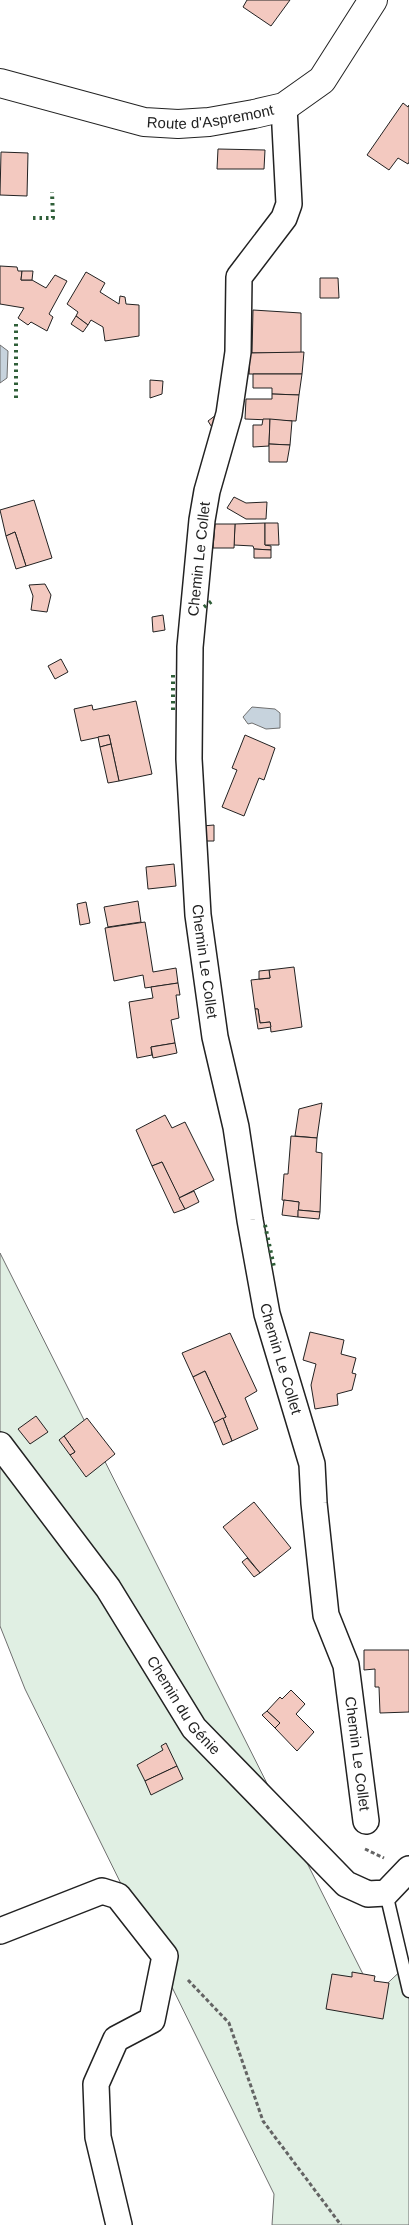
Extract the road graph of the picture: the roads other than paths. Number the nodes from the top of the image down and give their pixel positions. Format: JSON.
{"nodes":[{"id":1,"x":373,"y":0,"type":"edge"},
{"id":2,"x":0,"y":83,"type":"edge"},
{"id":3,"x":284,"y":107,"type":"junction"},
{"id":4,"x":0,"y":1445,"type":"edge"},
{"id":5,"x":366,"y":1821,"type":"road end"},
{"id":6,"x":409,"y":1869,"type":"edge"},
{"id":7,"x":386,"y":1893,"type":"junction"},
{"id":8,"x":0,"y":1931,"type":"edge"},
{"id":9,"x":409,"y":1991,"type":"edge"},
{"id":10,"x":119,"y":2225,"type":"edge"}],
"edges":[{"from":1,"to":3,"type":"street","name":"Route d'Aspremont"},
{"from":2,"to":3,"type":"street","name":"Route d'Aspremont"},
{"from":3,"to":5,"type":"street","name":"Chemin Le Collet"},
{"from":4,"to":7,"type":"street","name":"Chemin du Génie"},
{"from":6,"to":7,"type":"street"},
{"from":7,"to":9,"type":"lane"},
{"from":8,"to":10,"type":"street"}]}
